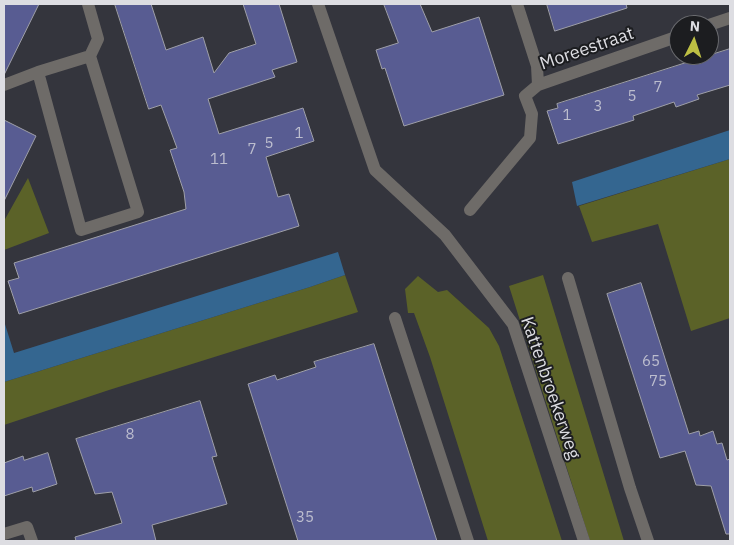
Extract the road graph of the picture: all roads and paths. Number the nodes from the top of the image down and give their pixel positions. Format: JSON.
{"nodes":[{"id":1,"x":88,"y":4,"type":"edge"},
{"id":2,"x":318,"y":4,"type":"edge"},
{"id":3,"x":517,"y":4,"type":"edge"},
{"id":4,"x":669,"y":39,"type":"edge"},
{"id":5,"x":90,"y":56,"type":"junction"},
{"id":6,"x":38,"y":72,"type":"junction"},
{"id":7,"x":4,"y":85,"type":"edge"},
{"id":8,"x":538,"y":85,"type":"junction"},
{"id":9,"x":470,"y":210,"type":"dead end"},
{"id":10,"x":568,"y":278,"type":"dead end"},
{"id":11,"x":395,"y":318,"type":"dead end"},
{"id":12,"x":4,"y":534,"type":"edge"},
{"id":13,"x":32,"y":541,"type":"edge"},
{"id":14,"x":468,"y":541,"type":"edge"},
{"id":15,"x":584,"y":541,"type":"edge"},
{"id":16,"x":648,"y":541,"type":"edge"}],
"edges":[{"from":1,"to":5,"type":"street"},
{"from":2,"to":15,"type":"street","name":"Kattenbroekerweg"},
{"from":3,"to":8,"type":"street"},
{"from":4,"to":8,"type":"street","name":"Moreestraat"},
{"from":5,"to":6,"type":"street"},
{"from":5,"to":6,"type":"street"},
{"from":6,"to":7,"type":"street"},
{"from":8,"to":9,"type":"street","name":"Moreestraat"},
{"from":10,"to":16,"type":"street"},
{"from":11,"to":14,"type":"street"},
{"from":12,"to":13,"type":"street"}]}
